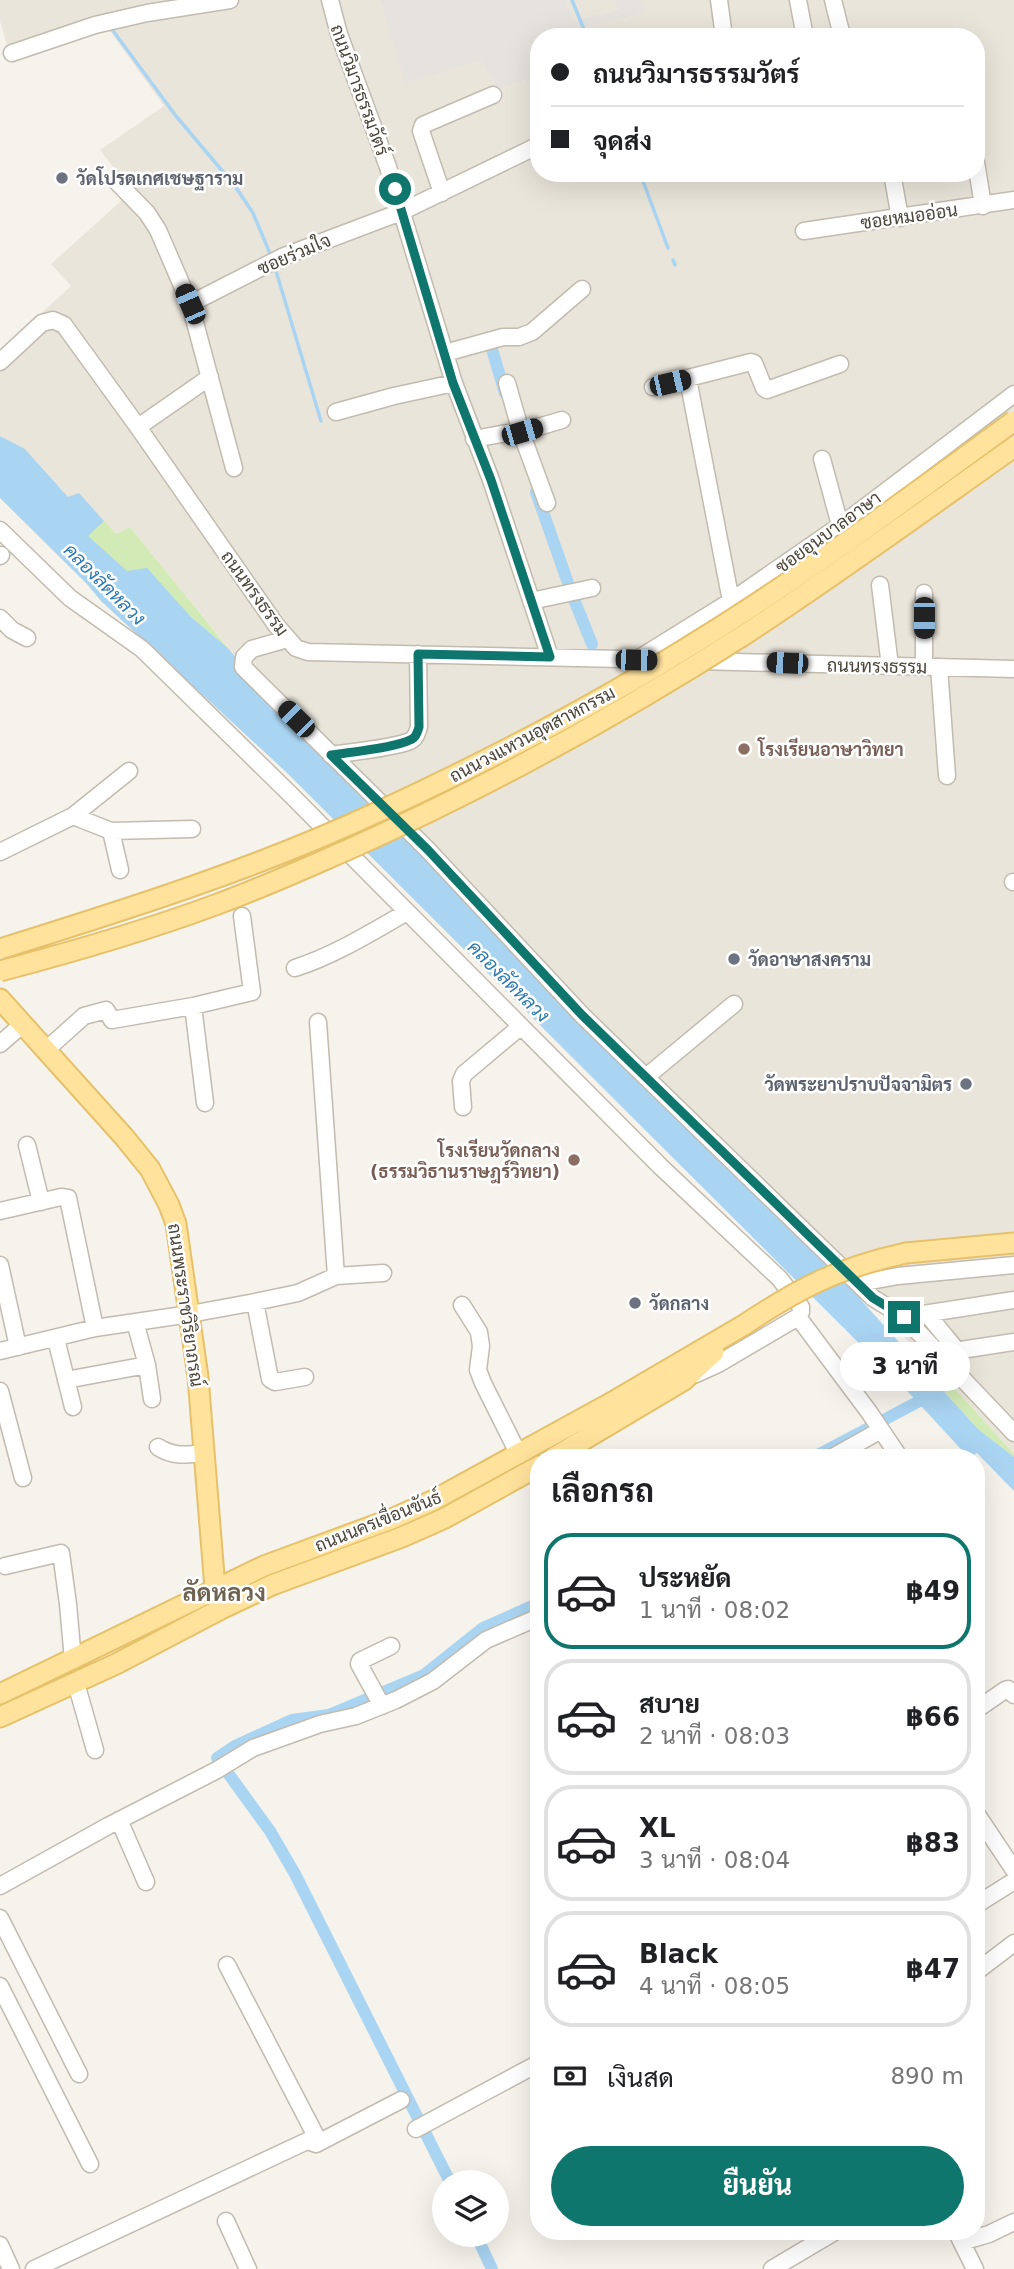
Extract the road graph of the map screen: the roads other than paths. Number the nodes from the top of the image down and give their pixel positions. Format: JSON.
{"nodes":[{"id":1,"x":230,"y":0,"type":"edge"},
{"id":2,"x":330,"y":0,"type":"edge"},
{"id":3,"x":719,"y":0,"type":"edge"},
{"id":4,"x":798,"y":0,"type":"edge"},
{"id":5,"x":834,"y":0,"type":"edge"},
{"id":6,"x":146,"y":7,"type":"edge"},
{"id":7,"x":723,"y":28,"type":"edge"},
{"id":8,"x":803,"y":28,"type":"edge"},
{"id":9,"x":840,"y":28,"type":"edge"},
{"id":10,"x":12,"y":53,"type":"dead end"},
{"id":11,"x":494,"y":94,"type":"dead end"},
{"id":12,"x":530,"y":149,"type":"edge"},
{"id":13,"x":115,"y":180,"type":"dead end"},
{"id":14,"x":894,"y":182,"type":"edge"},
{"id":15,"x":979,"y":182,"type":"edge"},
{"id":16,"x":442,"y":192,"type":"junction"},
{"id":17,"x":1014,"y":200,"type":"edge"},
{"id":18,"x":983,"y":206,"type":"junction"},
{"id":19,"x":401,"y":212,"type":"junction"},
{"id":20,"x":900,"y":218,"type":"junction"},
{"id":21,"x":804,"y":232,"type":"dead end"},
{"id":22,"x":582,"y":289,"type":"dead end"},
{"id":23,"x":190,"y":304,"type":"junction"},
{"id":24,"x":445,"y":353,"type":"junction"},
{"id":25,"x":0,"y":362,"type":"edge"},
{"id":26,"x":840,"y":364,"type":"dead end"},
{"id":27,"x":210,"y":377,"type":"junction"},
{"id":28,"x":688,"y":379,"type":"junction"},
{"id":29,"x":453,"y":383,"type":"junction"},
{"id":30,"x":507,"y":383,"type":"dead end"},
{"id":31,"x":653,"y":387,"type":"dead end"},
{"id":32,"x":1014,"y":394,"type":"edge"},
{"id":33,"x":336,"y":412,"type":"dead end"},
{"id":34,"x":562,"y":420,"type":"dead end"},
{"id":35,"x":1014,"y":421,"type":"edge"},
{"id":36,"x":138,"y":426,"type":"junction"},
{"id":37,"x":522,"y":432,"type":"junction"},
{"id":38,"x":474,"y":439,"type":"junction"},
{"id":39,"x":1014,"y":447,"type":"edge"},
{"id":40,"x":822,"y":459,"type":"dead end"},
{"id":41,"x":234,"y":468,"type":"dead end"},
{"id":42,"x":547,"y":503,"type":"dead end"},
{"id":43,"x":840,"y":525,"type":"junction"},
{"id":44,"x":0,"y":530,"type":"edge"},
{"id":45,"x":880,"y":585,"type":"dead end"},
{"id":46,"x":592,"y":588,"type":"dead end"},
{"id":47,"x":924,"y":593,"type":"dead end"},
{"id":48,"x":531,"y":601,"type":"junction"},
{"id":49,"x":731,"y":601,"type":"junction"},
{"id":50,"x":0,"y":618,"type":"edge"},
{"id":51,"x":27,"y":638,"type":"dead end"},
{"id":52,"x":287,"y":639,"type":"junction"},
{"id":53,"x":418,"y":654,"type":"junction"},
{"id":54,"x":550,"y":657,"type":"junction"},
{"id":55,"x":636,"y":660,"type":"junction"},
{"id":56,"x":890,"y":666,"type":"junction"},
{"id":57,"x":932,"y":667,"type":"junction"},
{"id":58,"x":1014,"y":669,"type":"edge"},
{"id":59,"x":331,"y":755,"type":"junction"},
{"id":60,"x":129,"y":771,"type":"dead end"},
{"id":61,"x":947,"y":776,"type":"dead end"},
{"id":62,"x":73,"y":816,"type":"junction"},
{"id":63,"x":192,"y":830,"type":"dead end"},
{"id":64,"x":111,"y":831,"type":"junction"},
{"id":65,"x":0,"y":852,"type":"edge"},
{"id":66,"x":120,"y":870,"type":"dead end"},
{"id":67,"x":407,"y":912,"type":"junction"},
{"id":68,"x":242,"y":916,"type":"dead end"},
{"id":69,"x":0,"y":949,"type":"edge"},
{"id":70,"x":295,"y":968,"type":"dead end"},
{"id":71,"x":0,"y":971,"type":"edge"},
{"id":72,"x":1,"y":1002,"type":"edge"},
{"id":73,"x":734,"y":1004,"type":"dead end"},
{"id":74,"x":193,"y":1006,"type":"junction"},
{"id":75,"x":318,"y":1022,"type":"dead end"},
{"id":76,"x":23,"y":1024,"type":"junction"},
{"id":77,"x":520,"y":1027,"type":"junction"},
{"id":78,"x":0,"y":1044,"type":"edge"},
{"id":79,"x":46,"y":1050,"type":"junction"},
{"id":80,"x":646,"y":1077,"type":"junction"},
{"id":81,"x":205,"y":1103,"type":"dead end"},
{"id":82,"x":463,"y":1107,"type":"dead end"},
{"id":83,"x":27,"y":1145,"type":"dead end"},
{"id":84,"x":41,"y":1202,"type":"junction"},
{"id":85,"x":0,"y":1211,"type":"edge"},
{"id":86,"x":1014,"y":1243,"type":"edge"},
{"id":87,"x":0,"y":1265,"type":"edge"},
{"id":88,"x":1014,"y":1265,"type":"edge"},
{"id":89,"x":383,"y":1273,"type":"dead end"},
{"id":90,"x":336,"y":1276,"type":"junction"},
{"id":91,"x":859,"y":1283,"type":"junction"},
{"id":92,"x":3,"y":1292,"type":"edge"},
{"id":93,"x":1014,"y":1300,"type":"edge"},
{"id":94,"x":255,"y":1302,"type":"junction"},
{"id":95,"x":462,"y":1305,"type":"dead end"},
{"id":96,"x":190,"y":1314,"type":"junction"},
{"id":97,"x":927,"y":1314,"type":"junction"},
{"id":98,"x":798,"y":1317,"type":"junction"},
{"id":99,"x":904,"y":1317,"type":"junction"},
{"id":100,"x":135,"y":1322,"type":"junction"},
{"id":101,"x":744,"y":1325,"type":"junction"},
{"id":102,"x":95,"y":1328,"type":"junction"},
{"id":103,"x":56,"y":1339,"type":"junction"},
{"id":104,"x":1014,"y":1342,"type":"edge"},
{"id":105,"x":18,"y":1347,"type":"junction"},
{"id":106,"x":0,"y":1351,"type":"edge"},
{"id":107,"x":147,"y":1365,"type":"junction"},
{"id":108,"x":305,"y":1377,"type":"dead end"},
{"id":109,"x":66,"y":1380,"type":"junction"},
{"id":110,"x":684,"y":1380,"type":"junction"},
{"id":111,"x":0,"y":1391,"type":"edge"},
{"id":112,"x":152,"y":1399,"type":"dead end"},
{"id":113,"x":73,"y":1407,"type":"dead end"},
{"id":114,"x":876,"y":1422,"type":"junction"},
{"id":115,"x":1014,"y":1433,"type":"edge"},
{"id":116,"x":158,"y":1447,"type":"dead end"},
{"id":117,"x":569,"y":1449,"type":"edge"},
{"id":118,"x":842,"y":1449,"type":"edge"},
{"id":119,"x":894,"y":1449,"type":"edge"},
{"id":120,"x":204,"y":1453,"type":"junction"},
{"id":121,"x":519,"y":1455,"type":"junction"},
{"id":122,"x":530,"y":1471,"type":"edge"},
{"id":123,"x":23,"y":1478,"type":"dead end"},
{"id":124,"x":5,"y":1566,"type":"dead end"},
{"id":125,"x":215,"y":1588,"type":"junction"},
{"id":126,"x":221,"y":1609,"type":"junction"},
{"id":127,"x":530,"y":1622,"type":"edge"},
{"id":128,"x":137,"y":1628,"type":"junction"},
{"id":129,"x":391,"y":1646,"type":"dead end"},
{"id":130,"x":147,"y":1648,"type":"junction"},
{"id":131,"x":73,"y":1660,"type":"junction"},
{"id":132,"x":76,"y":1683,"type":"junction"},
{"id":133,"x":0,"y":1694,"type":"edge"},
{"id":134,"x":1014,"y":1695,"type":"edge"},
{"id":135,"x":378,"y":1698,"type":"junction"},
{"id":136,"x":985,"y":1704,"type":"edge"},
{"id":137,"x":0,"y":1717,"type":"edge"},
{"id":138,"x":95,"y":1750,"type":"dead end"},
{"id":139,"x":119,"y":1820,"type":"junction"},
{"id":140,"x":985,"y":1826,"type":"edge"},
{"id":141,"x":1014,"y":1870,"type":"edge"},
{"id":142,"x":1014,"y":1881,"type":"edge"},
{"id":143,"x":146,"y":1882,"type":"dead end"},
{"id":144,"x":0,"y":1886,"type":"edge"},
{"id":145,"x":985,"y":1898,"type":"edge"},
{"id":146,"x":0,"y":1918,"type":"edge"},
{"id":147,"x":1014,"y":1943,"type":"edge"},
{"id":148,"x":227,"y":1965,"type":"dead end"},
{"id":149,"x":985,"y":1965,"type":"edge"},
{"id":150,"x":0,"y":1986,"type":"edge"},
{"id":151,"x":530,"y":2068,"type":"edge"},
{"id":152,"x":79,"y":2074,"type":"dead end"},
{"id":153,"x":401,"y":2100,"type":"dead end"},
{"id":154,"x":421,"y":2127,"type":"dead end"},
{"id":155,"x":319,"y":2142,"type":"junction"},
{"id":156,"x":90,"y":2164,"type":"dead end"},
{"id":157,"x":226,"y":2221,"type":"dead end"},
{"id":158,"x":1014,"y":2222,"type":"edge"},
{"id":159,"x":985,"y":2234,"type":"edge"},
{"id":160,"x":821,"y":2240,"type":"edge"},
{"id":161,"x":960,"y":2240,"type":"edge"},
{"id":162,"x":0,"y":2245,"type":"edge"},
{"id":163,"x":11,"y":2269,"type":"edge"},
{"id":164,"x":34,"y":2269,"type":"edge"},
{"id":165,"x":248,"y":2269,"type":"edge"},
{"id":166,"x":772,"y":2269,"type":"edge"},
{"id":167,"x":975,"y":2269,"type":"edge"}],
"edges":[{"from":1,"to":6,"type":"street"},
{"from":2,"to":19,"type":"street","name":"ถนนวิมารธรรมวัตร์"},
{"from":3,"to":7,"type":"street"},
{"from":4,"to":8,"type":"street"},
{"from":5,"to":9,"type":"street"},
{"from":6,"to":10,"type":"street"},
{"from":11,"to":16,"type":"street"},
{"from":12,"to":16,"type":"street","name":"ซอยร่วมใจ"},
{"from":13,"to":23,"type":"street"},
{"from":14,"to":20,"type":"street"},
{"from":15,"to":18,"type":"street"},
{"from":16,"to":19,"type":"street","name":"ซอยร่วมใจ"},
{"from":17,"to":18,"type":"street","name":"ซอยหมออ่อน"},
{"from":18,"to":20,"type":"street","name":"ซอยหมออ่อน"},
{"from":19,"to":23,"type":"street","name":"ซอยร่วมใจ"},
{"from":19,"to":24,"type":"street","name":"ถนนวิมารธรรมวัตร์"},
{"from":20,"to":21,"type":"street","name":"ซอยหมออ่อน"},
{"from":22,"to":24,"type":"street"},
{"from":23,"to":27,"type":"street"},
{"from":24,"to":29,"type":"street","name":"ถนนวิมารธรรมวัตร์"},
{"from":25,"to":36,"type":"street","name":"ถนนทรงธรรม"},
{"from":26,"to":28,"type":"street"},
{"from":27,"to":36,"type":"street"},
{"from":27,"to":41,"type":"street"},
{"from":28,"to":31,"type":"street"},
{"from":28,"to":49,"type":"street"},
{"from":29,"to":33,"type":"street"},
{"from":29,"to":38,"type":"street","name":"ถนนวิมารธรรมวัตร์"},
{"from":30,"to":37,"type":"street"},
{"from":32,"to":43,"type":"street","name":"ซอยอุนบาลอาษา"},
{"from":34,"to":37,"type":"street"},
{"from":35,"to":69,"type":"main road","name":"ถนนวงแหวนอุตสาหกรรม","bridge":true},
{"from":36,"to":52,"type":"street","name":"ถนนทรงธรรม"},
{"from":37,"to":38,"type":"street"},
{"from":37,"to":42,"type":"street"},
{"from":38,"to":48,"type":"street","name":"ถนนวิมารธรรมวัตร์"},
{"from":39,"to":71,"type":"main road","name":"ถนนวงแหวนอุตสาหกรรม","bridge":true},
{"from":40,"to":43,"type":"street"},
{"from":43,"to":49,"type":"street","name":"ซอยอุนบาลอาษา"},
{"from":44,"to":67,"type":"street"},
{"from":45,"to":56,"type":"street"},
{"from":46,"to":48,"type":"street"},
{"from":47,"to":57,"type":"street"},
{"from":48,"to":54,"type":"street","name":"ถนนวิมารธรรมวัตร์"},
{"from":49,"to":55,"type":"street","name":"ซอยอุนบาลอาษา"},
{"from":50,"to":51,"type":"street"},
{"from":52,"to":53,"type":"street","name":"ถนนทรงธรรม"},
{"from":52,"to":59,"type":"street"},
{"from":53,"to":54,"type":"street","name":"ถนนทรงธรรม"},
{"from":53,"to":59,"type":"street"},
{"from":54,"to":55,"type":"street","name":"ถนนทรงธรรม"},
{"from":55,"to":56,"type":"street","name":"ถนนทรงธรรม"},
{"from":56,"to":57,"type":"street","name":"ถนนทรงธรรม"},
{"from":57,"to":58,"type":"street","name":"ถนนทรงธรรม"},
{"from":57,"to":61,"type":"street"},
{"from":59,"to":80,"type":"street"},
{"from":60,"to":62,"type":"street"},
{"from":62,"to":64,"type":"street"},
{"from":62,"to":65,"type":"street"},
{"from":63,"to":64,"type":"street"},
{"from":64,"to":66,"type":"street"},
{"from":67,"to":70,"type":"street"},
{"from":67,"to":77,"type":"street"},
{"from":68,"to":74,"type":"street"},
{"from":72,"to":76,"type":"main road","name":"ถนนพระราชวิริยาภรณ์"},
{"from":73,"to":80,"type":"street"},
{"from":74,"to":79,"type":"street"},
{"from":74,"to":81,"type":"street"},
{"from":75,"to":90,"type":"street"},
{"from":76,"to":78,"type":"street"},
{"from":76,"to":79,"type":"main road","name":"ถนนพระราชวิริยาภรณ์"},
{"from":77,"to":82,"type":"street"},
{"from":77,"to":98,"type":"street"},
{"from":79,"to":96,"type":"main road","name":"ถนนพระราชวิริยาภรณ์"},
{"from":80,"to":91,"type":"street"},
{"from":83,"to":84,"type":"street"},
{"from":84,"to":85,"type":"street"},
{"from":84,"to":102,"type":"street"},
{"from":86,"to":101,"type":"main road","name":"ถนนนครเขื่อนขันธ์","bridge":true},
{"from":87,"to":92,"type":"street"},
{"from":88,"to":91,"type":"street"},
{"from":89,"to":90,"type":"street"},
{"from":90,"to":94,"type":"street"},
{"from":91,"to":99,"type":"street"},
{"from":92,"to":105,"type":"street"},
{"from":93,"to":97,"type":"street"},
{"from":94,"to":96,"type":"street"},
{"from":94,"to":108,"type":"street"},
{"from":95,"to":121,"type":"street"},
{"from":96,"to":100,"type":"street"},
{"from":96,"to":120,"type":"main road","name":"ถนนพระราชวิริยาภรณ์"},
{"from":97,"to":99,"type":"street"},
{"from":97,"to":104,"type":"street"},
{"from":98,"to":110,"type":"street"},
{"from":98,"to":114,"type":"street"},
{"from":99,"to":115,"type":"street"},
{"from":100,"to":102,"type":"street"},
{"from":100,"to":107,"type":"street"},
{"from":101,"to":110,"type":"main road","name":"ถนนนครเขื่อนขันธ์"},
{"from":101,"to":121,"type":"main road","name":"ถนนนครเขื่อนขันธ์"},
{"from":102,"to":103,"type":"street"},
{"from":103,"to":105,"type":"street"},
{"from":103,"to":109,"type":"street"},
{"from":105,"to":106,"type":"street"},
{"from":107,"to":109,"type":"street"},
{"from":107,"to":112,"type":"street"},
{"from":109,"to":113,"type":"street"},
{"from":110,"to":117,"type":"main road","name":"ถนนนครเขื่อนขันธ์"},
{"from":111,"to":123,"type":"street"},
{"from":114,"to":118,"type":"street"},
{"from":114,"to":119,"type":"street"},
{"from":116,"to":120,"type":"street"},
{"from":120,"to":125,"type":"main road","name":"ถนนพระราชวิริยาภรณ์"},
{"from":121,"to":125,"type":"main road","name":"ถนนนครเขื่อนขันธ์"},
{"from":122,"to":126,"type":"main road","name":"ถนนนครเขื่อนขันธ์"},
{"from":124,"to":131,"type":"street"},
{"from":125,"to":126,"type":"main road","name":"ถนนพระราชวิริยาภรณ์"},
{"from":125,"to":128,"type":"main road","name":"ถนนนครเขื่อนขันธ์"},
{"from":126,"to":130,"type":"main road","name":"ถนนนครเขื่อนขันธ์"},
{"from":127,"to":135,"type":"street"},
{"from":128,"to":130,"type":"main road"},
{"from":128,"to":131,"type":"main road","name":"ถนนนครเขื่อนขันธ์"},
{"from":129,"to":135,"type":"street"},
{"from":130,"to":132,"type":"main road","name":"ถนนนครเขื่อนขันธ์"},
{"from":131,"to":133,"type":"main road","name":"ถนนนครเขื่อนขันธ์"},
{"from":132,"to":137,"type":"main road","name":"ถนนนครเขื่อนขันธ์"},
{"from":132,"to":138,"type":"street"},
{"from":134,"to":136,"type":"street"},
{"from":135,"to":139,"type":"street"},
{"from":139,"to":143,"type":"street"},
{"from":139,"to":144,"type":"street"},
{"from":140,"to":141,"type":"street"},
{"from":142,"to":145,"type":"street"},
{"from":146,"to":152,"type":"street"},
{"from":147,"to":149,"type":"street"},
{"from":148,"to":155,"type":"street"},
{"from":150,"to":156,"type":"street"},
{"from":151,"to":154,"type":"street"},
{"from":153,"to":155,"type":"street"},
{"from":155,"to":164,"type":"street"},
{"from":157,"to":165,"type":"street"},
{"from":158,"to":159,"type":"street"},
{"from":160,"to":166,"type":"street"},
{"from":161,"to":167,"type":"street"},
{"from":162,"to":163,"type":"street"}]}
